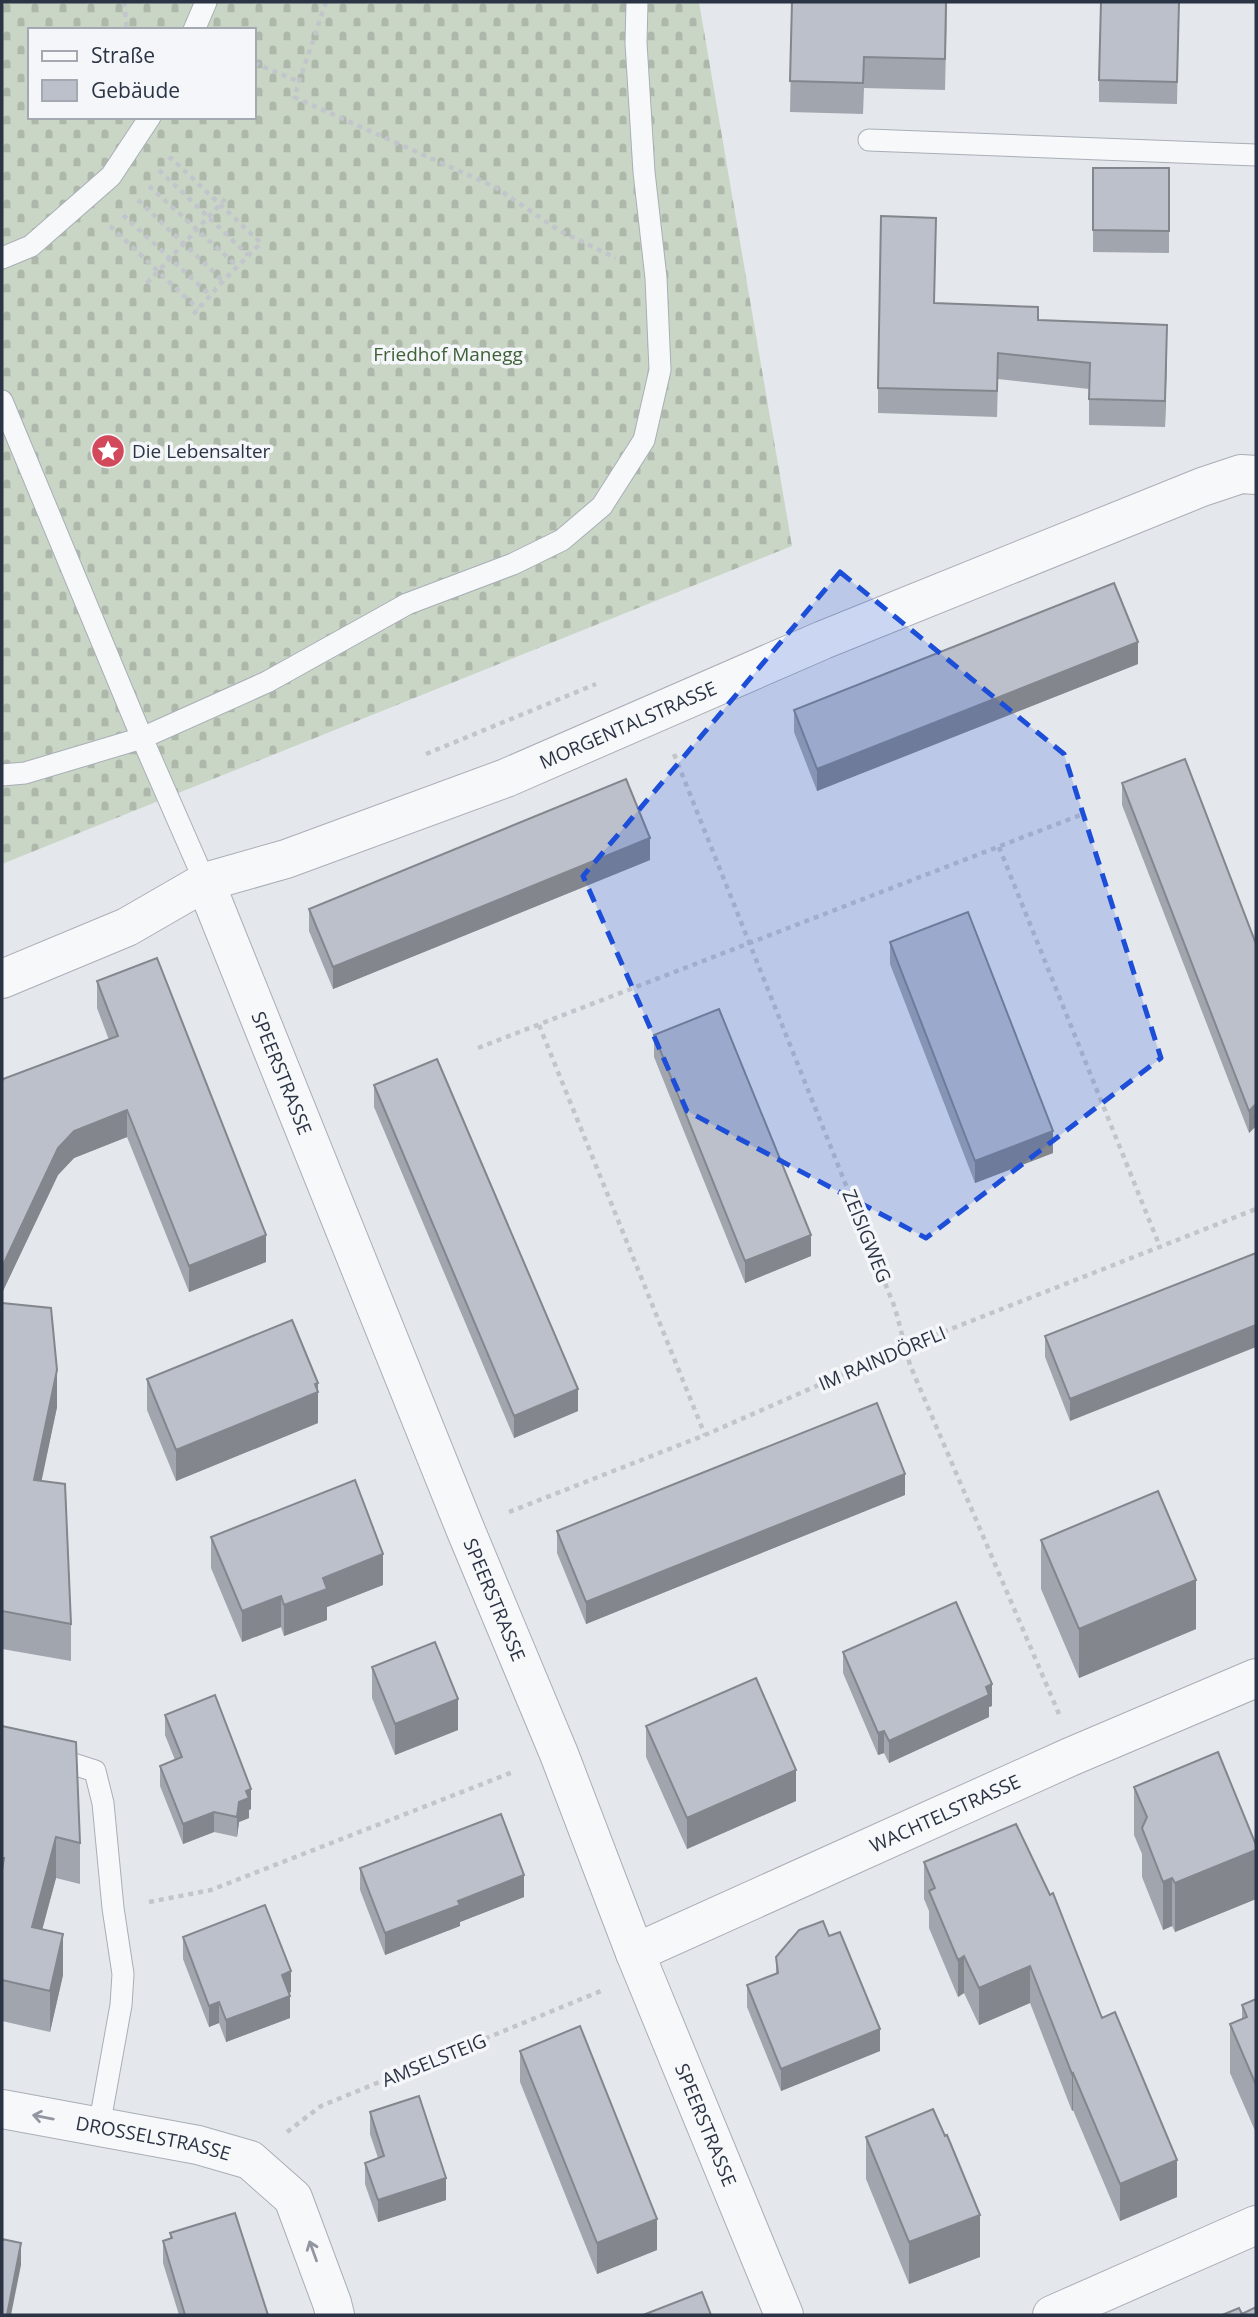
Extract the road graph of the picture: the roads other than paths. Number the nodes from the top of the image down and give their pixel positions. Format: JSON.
{"nodes":[{"id":1,"x":206,"y":2,"type":"edge"},
{"id":2,"x":637,"y":2,"type":"edge"},
{"id":3,"x":195,"y":28,"type":"edge"},
{"id":4,"x":149,"y":119,"type":"edge"},
{"id":5,"x":869,"y":140,"type":"dead end"},
{"id":6,"x":1256,"y":155,"type":"edge"},
{"id":7,"x":2,"y":258,"type":"edge"},
{"id":8,"x":2,"y":401,"type":"edge"},
{"id":9,"x":1256,"y":475,"type":"edge"},
{"id":10,"x":142,"y":738,"type":"junction"},
{"id":11,"x":2,"y":775,"type":"edge"},
{"id":12,"x":205,"y":882,"type":"junction"},
{"id":13,"x":2,"y":979,"type":"edge"},
{"id":14,"x":1256,"y":1678,"type":"edge"},
{"id":15,"x":67,"y":1762,"type":"edge"},
{"id":16,"x":635,"y":1953,"type":"junction"},
{"id":17,"x":2,"y":2109,"type":"edge"},
{"id":18,"x":99,"y":2127,"type":"junction"},
{"id":19,"x":1256,"y":2225,"type":"edge"},
{"id":20,"x":334,"y":2315,"type":"edge"},
{"id":21,"x":783,"y":2315,"type":"edge"},
{"id":22,"x":1052,"y":2315,"type":"edge"}],
"edges":[{"from":1,"to":3,"type":"lane"},
{"from":2,"to":10,"type":"lane"},
{"from":4,"to":7,"type":"lane"},
{"from":5,"to":6,"type":"lane"},
{"from":8,"to":10,"type":"lane"},
{"from":9,"to":12,"type":"street","name":"MORGENTALSTRASSE"},
{"from":10,"to":11,"type":"lane"},
{"from":10,"to":12,"type":"lane"},
{"from":12,"to":13,"type":"street","name":"MORGENTALSTRASSE"},
{"from":12,"to":16,"type":"street","name":"SPEERSTRASSE"},
{"from":14,"to":16,"type":"street","name":"WACHTELSTRASSE"},
{"from":15,"to":18,"type":"lane"},
{"from":16,"to":21,"type":"street","name":"SPEERSTRASSE"},
{"from":18,"to":17,"type":"street","name":"DROSSELSTRASSE","one_way":true},
{"from":20,"to":18,"type":"street","name":"DROSSELSTRASSE","one_way":true},
{"from":19,"to":22,"type":"street"}]}
